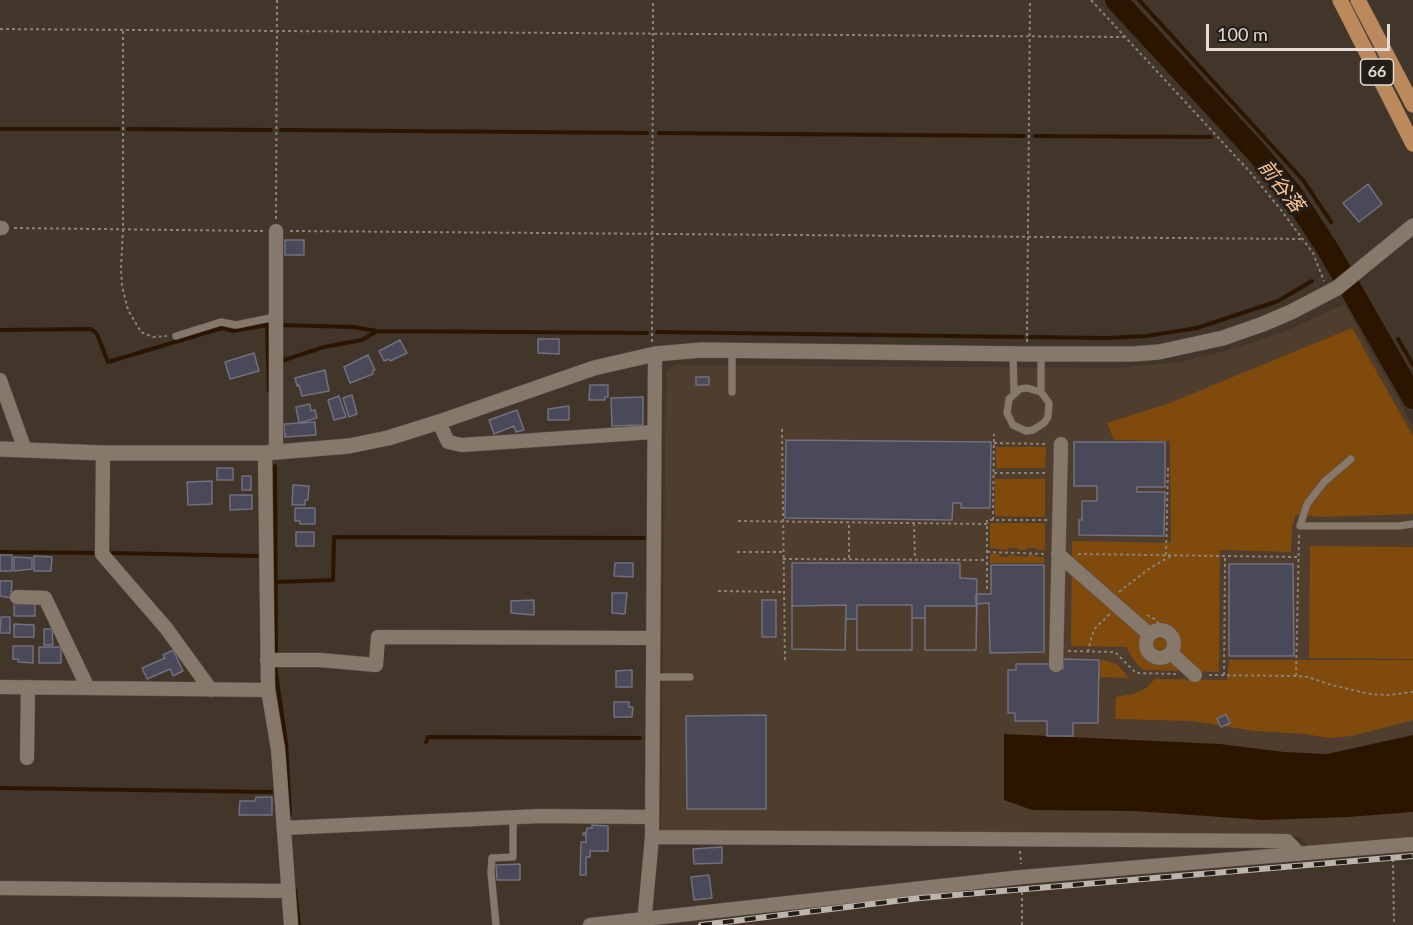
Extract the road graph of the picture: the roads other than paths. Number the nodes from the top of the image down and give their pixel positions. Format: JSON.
{"nodes":[{"id":1,"x":1358,"y":0,"type":"edge"},
{"id":2,"x":1343,"y":2,"type":"edge"},
{"id":3,"x":1413,"y":105,"type":"edge"},
{"id":4,"x":1413,"y":144,"type":"edge"},
{"id":5,"x":1413,"y":226,"type":"edge"},
{"id":6,"x":276,"y":231,"type":"road end"},
{"id":7,"x":275,"y":317,"type":"junction"},
{"id":8,"x":176,"y":336,"type":"road end"},
{"id":9,"x":732,"y":350,"type":"junction"},
{"id":10,"x":655,"y":354,"type":"junction"},
{"id":11,"x":1027,"y":354,"type":"junction"},
{"id":12,"x":0,"y":380,"type":"edge"},
{"id":13,"x":732,"y":392,"type":"dead end"},
{"id":14,"x":1041,"y":392,"type":"junction"},
{"id":15,"x":1014,"y":393,"type":"junction"},
{"id":16,"x":439,"y":422,"type":"junction"},
{"id":17,"x":653,"y":432,"type":"junction"},
{"id":18,"x":1061,"y":444,"type":"road end"},
{"id":19,"x":0,"y":449,"type":"edge"},
{"id":20,"x":25,"y":450,"type":"junction"},
{"id":21,"x":271,"y":452,"type":"junction"},
{"id":22,"x":103,"y":453,"type":"junction"},
{"id":23,"x":1351,"y":459,"type":"dead end"},
{"id":24,"x":1413,"y":524,"type":"edge"},
{"id":25,"x":1058,"y":554,"type":"junction"},
{"id":26,"x":17,"y":597,"type":"dead end"},
{"id":27,"x":1149,"y":634,"type":"junction"},
{"id":28,"x":653,"y":638,"type":"junction"},
{"id":29,"x":1171,"y":653,"type":"junction"},
{"id":30,"x":267,"y":660,"type":"junction"},
{"id":31,"x":1056,"y":665,"type":"dead end"},
{"id":32,"x":1195,"y":675,"type":"road end"},
{"id":33,"x":690,"y":676,"type":"dead end"},
{"id":34,"x":652,"y":677,"type":"junction"},
{"id":35,"x":0,"y":687,"type":"edge"},
{"id":36,"x":28,"y":687,"type":"junction"},
{"id":37,"x":88,"y":688,"type":"junction"},
{"id":38,"x":211,"y":690,"type":"junction"},
{"id":39,"x":268,"y":690,"type":"junction"},
{"id":40,"x":27,"y":758,"type":"dead end"},
{"id":41,"x":513,"y":817,"type":"junction"},
{"id":42,"x":651,"y":817,"type":"junction"},
{"id":43,"x":284,"y":828,"type":"junction"},
{"id":44,"x":652,"y":837,"type":"junction"},
{"id":45,"x":1413,"y":844,"type":"edge"},
{"id":46,"x":1299,"y":854,"type":"junction"},
{"id":47,"x":0,"y":888,"type":"edge"},
{"id":48,"x":287,"y":891,"type":"junction"},
{"id":49,"x":644,"y":921,"type":"edge"},
{"id":50,"x":291,"y":925,"type":"edge"},
{"id":51,"x":496,"y":925,"type":"edge"},
{"id":52,"x":590,"y":925,"type":"edge"}],
"edges":[{"from":1,"to":3,"type":"main road","number":"66"},
{"from":2,"to":4,"type":"main road","number":"66"},
{"from":5,"to":11,"type":"street"},
{"from":6,"to":7,"type":"street"},
{"from":7,"to":8,"type":"lane"},
{"from":7,"to":21,"type":"street"},
{"from":9,"to":10,"type":"street"},
{"from":9,"to":11,"type":"street"},
{"from":9,"to":13,"type":"lane"},
{"from":10,"to":16,"type":"street"},
{"from":10,"to":17,"type":"street"},
{"from":11,"to":14,"type":"lane"},
{"from":11,"to":15,"type":"lane"},
{"from":12,"to":20,"type":"street"},
{"from":14,"to":15,"type":"lane"},
{"from":14,"to":15,"type":"lane"},
{"from":16,"to":17,"type":"street"},
{"from":16,"to":21,"type":"street"},
{"from":17,"to":28,"type":"street"},
{"from":18,"to":25,"type":"street"},
{"from":19,"to":20,"type":"street"},
{"from":20,"to":22,"type":"street"},
{"from":21,"to":22,"type":"street"},
{"from":21,"to":30,"type":"street"},
{"from":22,"to":38,"type":"street"},
{"from":23,"to":24,"type":"lane"},
{"from":25,"to":27,"type":"street"},
{"from":25,"to":31,"type":"street"},
{"from":26,"to":37,"type":"street"},
{"from":27,"to":29,"type":"street"},
{"from":27,"to":29,"type":"street"},
{"from":28,"to":30,"type":"street"},
{"from":28,"to":34,"type":"street"},
{"from":29,"to":32,"type":"street"},
{"from":30,"to":39,"type":"street"},
{"from":33,"to":34,"type":"lane"},
{"from":34,"to":42,"type":"street"},
{"from":35,"to":36,"type":"street"},
{"from":36,"to":37,"type":"street"},
{"from":36,"to":40,"type":"street"},
{"from":37,"to":38,"type":"street"},
{"from":38,"to":39,"type":"street"},
{"from":39,"to":43,"type":"street"},
{"from":41,"to":42,"type":"street"},
{"from":41,"to":43,"type":"street"},
{"from":41,"to":51,"type":"lane"},
{"from":42,"to":44,"type":"street"},
{"from":43,"to":48,"type":"street"},
{"from":44,"to":46,"type":"street"},
{"from":44,"to":49,"type":"street"},
{"from":45,"to":46,"type":"street"},
{"from":46,"to":49,"type":"street"},
{"from":47,"to":48,"type":"street"},
{"from":48,"to":50,"type":"street"},
{"from":49,"to":52,"type":"street"}]}
